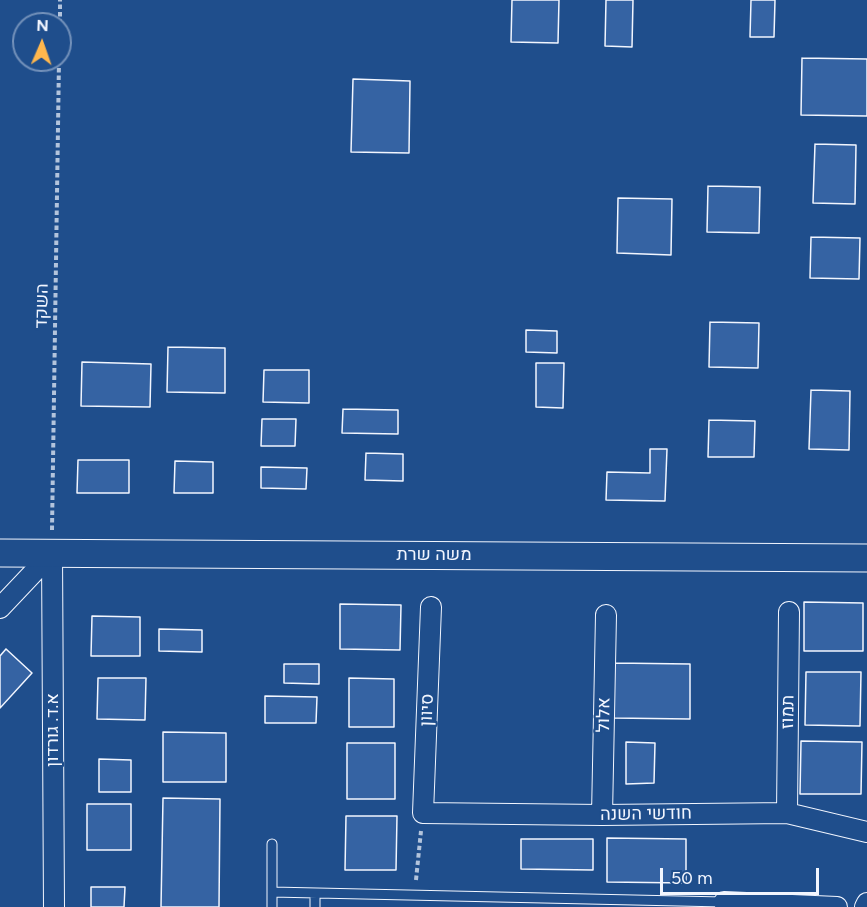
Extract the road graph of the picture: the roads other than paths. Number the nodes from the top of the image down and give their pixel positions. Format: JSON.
{"nodes":[{"id":1,"x":0,"y":553,"type":"edge"},
{"id":2,"x":52,"y":553,"type":"junction"},
{"id":3,"x":867,"y":558,"type":"edge"},
{"id":4,"x":431,"y":607,"type":"dead end"},
{"id":5,"x":0,"y":608,"type":"edge"},
{"id":6,"x":789,"y":612,"type":"dead end"},
{"id":7,"x":606,"y":615,"type":"dead end"},
{"id":8,"x":423,"y":813,"type":"joint"},
{"id":9,"x":787,"y":813,"type":"junction"},
{"id":10,"x":602,"y":814,"type":"junction"},
{"id":11,"x":867,"y":832,"type":"edge"},
{"id":12,"x":272,"y":844,"type":"dead end"},
{"id":13,"x":272,"y":892,"type":"junction"},
{"id":14,"x":315,"y":893,"type":"junction"},
{"id":15,"x":724,"y":902,"type":"joint"},
{"id":16,"x":54,"y":907,"type":"edge"},
{"id":17,"x":272,"y":907,"type":"edge"},
{"id":18,"x":315,"y":907,"type":"edge"},
{"id":19,"x":837,"y":907,"type":"edge"}],
"edges":[{"from":1,"to":2,"type":"street","name":"משה שרת"},
{"from":2,"to":3,"type":"street","name":"משה שרת"},
{"from":2,"to":5,"type":"street"},
{"from":2,"to":16,"type":"street","name":"א.ד. גורדון"},
{"from":4,"to":8,"type":"street","name":"סיוון"},
{"from":6,"to":9,"type":"street","name":"תמוז"},
{"from":7,"to":10,"type":"street","name":"אלול"},
{"from":8,"to":10,"type":"street","name":"חודשי השנה"},
{"from":9,"to":10,"type":"street","name":"חודשי השנה"},
{"from":9,"to":11,"type":"street","name":"חודשי השנה"},
{"from":12,"to":13,"type":"lane"},
{"from":13,"to":14,"type":"lane"},
{"from":13,"to":17,"type":"lane"},
{"from":14,"to":15,"type":"lane"},
{"from":14,"to":18,"type":"lane"},
{"from":15,"to":19,"type":"street"}]}
